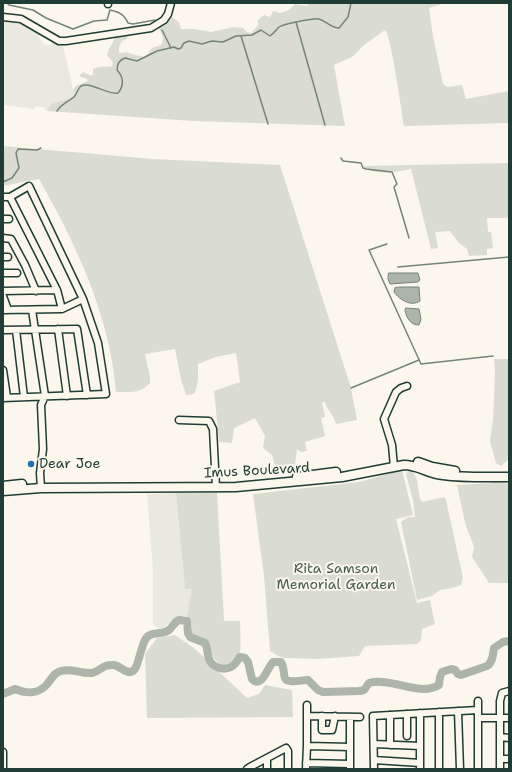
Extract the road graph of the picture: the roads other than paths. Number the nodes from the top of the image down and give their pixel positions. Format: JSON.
{"nodes":[{"id":1,"x":171,"y":3,"type":"edge"},
{"id":2,"x":3,"y":16,"type":"edge"},
{"id":3,"x":3,"y":197,"type":"edge"},
{"id":4,"x":10,"y":197,"type":"junction"},
{"id":5,"x":3,"y":238,"type":"edge"},
{"id":6,"x":3,"y":273,"type":"edge"},
{"id":7,"x":17,"y":273,"type":"dead end"},
{"id":8,"x":57,"y":290,"type":"junction"},
{"id":9,"x":36,"y":291,"type":"junction"},
{"id":10,"x":3,"y":292,"type":"edge"},
{"id":11,"x":3,"y":296,"type":"edge"},
{"id":12,"x":83,"y":299,"type":"junction"},
{"id":13,"x":62,"y":309,"type":"junction"},
{"id":14,"x":6,"y":310,"type":"edge"},
{"id":15,"x":32,"y":310,"type":"junction"},
{"id":16,"x":3,"y":330,"type":"edge"},
{"id":17,"x":16,"y":330,"type":"junction"},
{"id":18,"x":36,"y":330,"type":"junction"},
{"id":19,"x":58,"y":330,"type":"junction"},
{"id":20,"x":3,"y":370,"type":"edge"},
{"id":21,"x":407,"y":386,"type":"dead end"},
{"id":22,"x":87,"y":395,"type":"junction"},
{"id":23,"x":45,"y":396,"type":"junction"},
{"id":24,"x":67,"y":396,"type":"junction"},
{"id":25,"x":5,"y":397,"type":"edge"},
{"id":26,"x":24,"y":397,"type":"junction"},
{"id":27,"x":179,"y":420,"type":"dead end"},
{"id":28,"x":394,"y":464,"type":"junction"},
{"id":29,"x":509,"y":473,"type":"edge"},
{"id":30,"x":509,"y":477,"type":"edge"},
{"id":31,"x":216,"y":484,"type":"junction"},
{"id":32,"x":3,"y":486,"type":"edge"},
{"id":33,"x":41,"y":486,"type":"junction"},
{"id":34,"x":3,"y":491,"type":"edge"},
{"id":35,"x":509,"y":691,"type":"edge"},
{"id":36,"x":478,"y":701,"type":"dead end"},
{"id":37,"x":307,"y":705,"type":"dead end"},
{"id":38,"x":478,"y":710,"type":"junction"},
{"id":39,"x":458,"y":711,"type":"junction"},
{"id":40,"x":439,"y":712,"type":"junction"},
{"id":41,"x":420,"y":713,"type":"junction"},
{"id":42,"x":407,"y":714,"type":"junction"},
{"id":43,"x":390,"y":715,"type":"junction"},
{"id":44,"x":307,"y":716,"type":"junction"},
{"id":45,"x":322,"y":716,"type":"junction"},
{"id":46,"x":335,"y":716,"type":"junction"},
{"id":47,"x":360,"y":716,"type":"dead end"},
{"id":48,"x":350,"y":717,"type":"junction"},
{"id":49,"x":478,"y":718,"type":"junction"},
{"id":50,"x":499,"y":718,"type":"junction"},
{"id":51,"x":509,"y":718,"type":"edge"},
{"id":52,"x":420,"y":730,"type":"junction"},
{"id":53,"x":500,"y":737,"type":"junction"},
{"id":54,"x":509,"y":738,"type":"edge"},
{"id":55,"x":374,"y":744,"type":"junction"},
{"id":56,"x":390,"y":745,"type":"junction"},
{"id":57,"x":307,"y":746,"type":"junction"},
{"id":58,"x":420,"y":746,"type":"junction"},
{"id":59,"x":350,"y":747,"type":"junction"},
{"id":60,"x":3,"y":752,"type":"edge"},
{"id":61,"x":267,"y":758,"type":"junction"},
{"id":62,"x":500,"y":758,"type":"junction"},
{"id":63,"x":374,"y":760,"type":"junction"},
{"id":64,"x":509,"y":760,"type":"edge"},
{"id":65,"x":306,"y":766,"type":"edge"},
{"id":66,"x":420,"y":766,"type":"edge"},
{"id":67,"x":350,"y":767,"type":"edge"},
{"id":68,"x":4,"y":769,"type":"edge"},
{"id":69,"x":248,"y":769,"type":"edge"},
{"id":70,"x":267,"y":769,"type":"edge"},
{"id":71,"x":288,"y":769,"type":"edge"},
{"id":72,"x":374,"y":769,"type":"edge"},
{"id":73,"x":439,"y":769,"type":"edge"},
{"id":74,"x":460,"y":769,"type":"edge"},
{"id":75,"x":478,"y":769,"type":"edge"},
{"id":76,"x":500,"y":769,"type":"edge"}],
"edges":[{"from":1,"to":2,"type":"street"},
{"from":3,"to":4,"type":"street"},
{"from":4,"to":8,"type":"street"},
{"from":4,"to":12,"type":"street"},
{"from":5,"to":9,"type":"street"},
{"from":6,"to":7,"type":"street"},
{"from":8,"to":9,"type":"street"},
{"from":8,"to":13,"type":"street"},
{"from":9,"to":10,"type":"street"},
{"from":11,"to":14,"type":"street"},
{"from":12,"to":13,"type":"street"},
{"from":12,"to":22,"type":"street"},
{"from":13,"to":15,"type":"street"},
{"from":14,"to":15,"type":"street"},
{"from":15,"to":18,"type":"street"},
{"from":16,"to":17,"type":"street"},
{"from":17,"to":18,"type":"street"},
{"from":17,"to":26,"type":"street"},
{"from":18,"to":19,"type":"street"},
{"from":18,"to":23,"type":"street"},
{"from":19,"to":22,"type":"street"},
{"from":19,"to":24,"type":"street"},
{"from":20,"to":25,"type":"street"},
{"from":21,"to":28,"type":"street"},
{"from":22,"to":24,"type":"street"},
{"from":23,"to":24,"type":"street"},
{"from":23,"to":26,"type":"street"},
{"from":23,"to":33,"type":"street"},
{"from":25,"to":26,"type":"street"},
{"from":27,"to":31,"type":"street"},
{"from":28,"to":29,"type":"main road","name":"Imus Boulevard"},
{"from":28,"to":30,"type":"main road","name":"Imus Boulevard"},
{"from":28,"to":31,"type":"main road","name":"Imus Boulevard"},
{"from":31,"to":33,"type":"main road","name":"Imus Boulevard"},
{"from":32,"to":33,"type":"main road","name":"Imus Boulevard"},
{"from":33,"to":34,"type":"main road","name":"Imus Boulevard"},
{"from":35,"to":50,"type":"street"},
{"from":36,"to":38,"type":"street"},
{"from":37,"to":44,"type":"street"},
{"from":38,"to":39,"type":"street"},
{"from":38,"to":49,"type":"street"},
{"from":39,"to":40,"type":"street"},
{"from":39,"to":74,"type":"street"},
{"from":40,"to":41,"type":"street"},
{"from":40,"to":73,"type":"street"},
{"from":41,"to":42,"type":"street"},
{"from":41,"to":52,"type":"street"},
{"from":42,"to":43,"type":"street"},
{"from":42,"to":52,"type":"street"},
{"from":43,"to":55,"type":"street"},
{"from":43,"to":56,"type":"street"},
{"from":44,"to":45,"type":"street"},
{"from":44,"to":57,"type":"street"},
{"from":45,"to":46,"type":"street"},
{"from":45,"to":46,"type":"street"},
{"from":46,"to":48,"type":"street"},
{"from":47,"to":48,"type":"street"},
{"from":48,"to":59,"type":"street"},
{"from":49,"to":50,"type":"street"},
{"from":49,"to":75,"type":"street"},
{"from":50,"to":51,"type":"street"},
{"from":50,"to":53,"type":"street"},
{"from":52,"to":58,"type":"street"},
{"from":53,"to":54,"type":"street"},
{"from":53,"to":62,"type":"street"},
{"from":55,"to":56,"type":"street"},
{"from":55,"to":63,"type":"street"},
{"from":56,"to":58,"type":"street"},
{"from":57,"to":59,"type":"street"},
{"from":57,"to":65,"type":"street"},
{"from":58,"to":66,"type":"street"},
{"from":59,"to":67,"type":"street"},
{"from":60,"to":68,"type":"street"},
{"from":61,"to":69,"type":"street"},
{"from":61,"to":70,"type":"street"},
{"from":61,"to":71,"type":"street"},
{"from":62,"to":64,"type":"street"},
{"from":62,"to":76,"type":"street"},
{"from":63,"to":66,"type":"street"},
{"from":63,"to":72,"type":"street"},
{"from":65,"to":67,"type":"street"}]}
